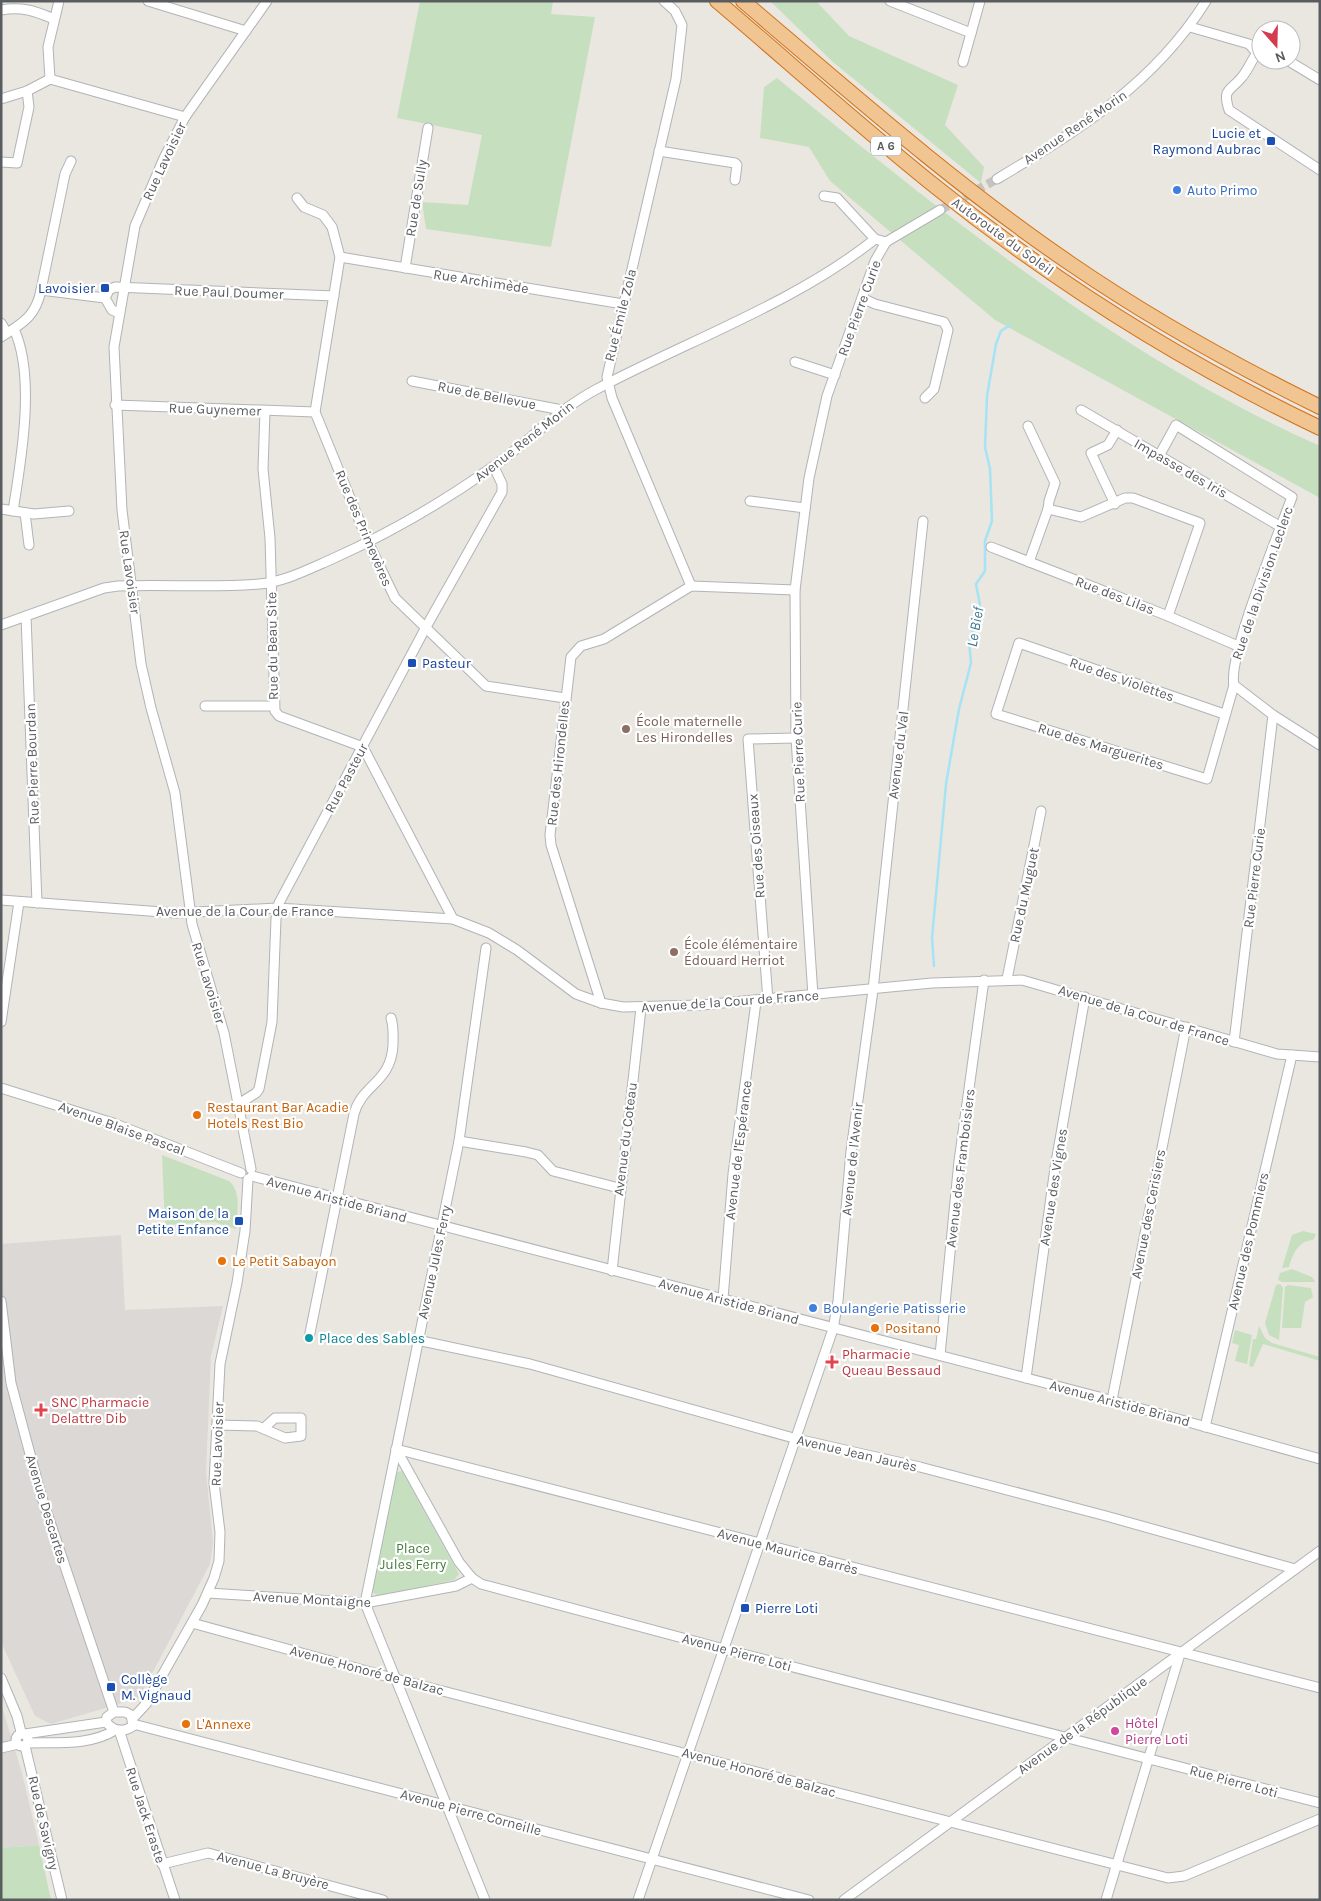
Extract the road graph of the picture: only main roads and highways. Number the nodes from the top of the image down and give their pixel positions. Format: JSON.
{"nodes":[{"id":1,"x":717,"y":1,"type":"edge"},
{"id":2,"x":744,"y":1,"type":"edge"},
{"id":3,"x":1320,"y":407,"type":"edge"},
{"id":4,"x":1320,"y":428,"type":"edge"}],
"edges":[{"from":1,"to":4,"type":"highway","name":"Autoroute du Soleil","number":"A 6"},
{"from":2,"to":3,"type":"highway","name":"Autoroute du Soleil","number":"A 6"}]}
